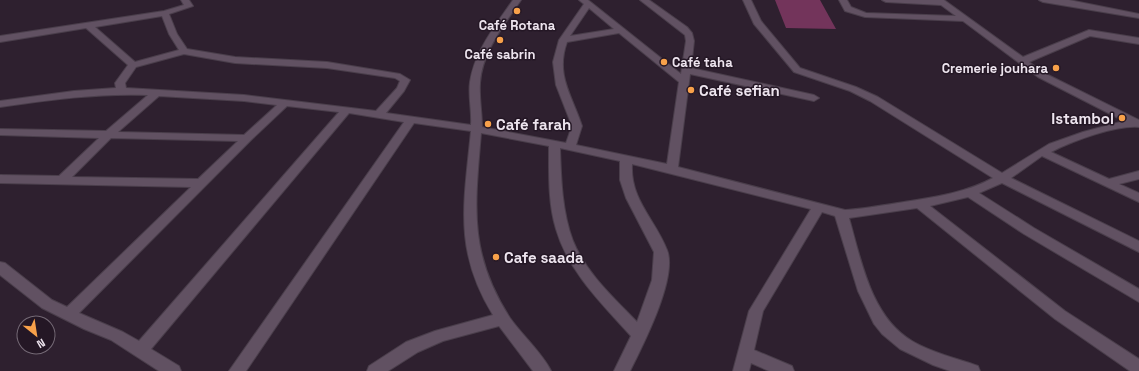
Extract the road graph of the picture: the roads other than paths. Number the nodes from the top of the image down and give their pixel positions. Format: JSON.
{"nodes":[{"id":1,"x":185,"y":0,"type":"edge"},
{"id":2,"x":517,"y":0,"type":"edge"},
{"id":3,"x":644,"y":0,"type":"edge"},
{"id":4,"x":747,"y":0,"type":"edge"},
{"id":5,"x":843,"y":0,"type":"edge"},
{"id":6,"x":886,"y":0,"type":"edge"},
{"id":7,"x":905,"y":0,"type":"edge"},
{"id":8,"x":1043,"y":0,"type":"edge"},
{"id":9,"x":941,"y":1,"type":"edge"},
{"id":10,"x":1064,"y":1,"type":"edge"},
{"id":11,"x":585,"y":2,"type":"edge"},
{"id":12,"x":165,"y":13,"type":"junction"},
{"id":13,"x":1139,"y":16,"type":"edge"},
{"id":14,"x":966,"y":19,"type":"junction"},
{"id":15,"x":87,"y":24,"type":"junction"},
{"id":16,"x":621,"y":30,"type":"junction"},
{"id":17,"x":0,"y":39,"type":"edge"},
{"id":18,"x":563,"y":40,"type":"junction"},
{"id":19,"x":1139,"y":41,"type":"edge"},
{"id":20,"x":184,"y":51,"type":"junction"},
{"id":21,"x":1022,"y":61,"type":"junction"},
{"id":22,"x":133,"y":66,"type":"junction"},
{"id":23,"x":686,"y":70,"type":"junction"},
{"id":24,"x":684,"y":81,"type":"junction"},
{"id":25,"x":121,"y":91,"type":"junction"},
{"id":26,"x":157,"y":93,"type":"junction"},
{"id":27,"x":814,"y":98,"type":"dead end"},
{"id":28,"x":286,"y":102,"type":"junction"},
{"id":29,"x":0,"y":104,"type":"edge"},
{"id":30,"x":346,"y":110,"type":"junction"},
{"id":31,"x":379,"y":114,"type":"junction"},
{"id":32,"x":411,"y":119,"type":"junction"},
{"id":33,"x":1137,"y":123,"type":"edge"},
{"id":34,"x":476,"y":129,"type":"junction"},
{"id":35,"x":0,"y":132,"type":"edge"},
{"id":36,"x":108,"y":135,"type":"junction"},
{"id":37,"x":247,"y":138,"type":"junction"},
{"id":38,"x":554,"y":145,"type":"junction"},
{"id":39,"x":570,"y":147,"type":"junction"},
{"id":40,"x":1042,"y":152,"type":"junction"},
{"id":41,"x":626,"y":160,"type":"junction"},
{"id":42,"x":672,"y":169,"type":"junction"},
{"id":43,"x":1139,"y":174,"type":"edge"},
{"id":44,"x":1002,"y":178,"type":"junction"},
{"id":45,"x":0,"y":179,"type":"edge"},
{"id":46,"x":61,"y":181,"type":"junction"},
{"id":47,"x":202,"y":182,"type":"junction"},
{"id":48,"x":1107,"y":183,"type":"junction"},
{"id":49,"x":970,"y":193,"type":"junction"},
{"id":50,"x":1139,"y":198,"type":"edge"},
{"id":51,"x":920,"y":204,"type":"junction"},
{"id":52,"x":818,"y":208,"type":"junction"},
{"id":53,"x":841,"y":213,"type":"junction"},
{"id":54,"x":1139,"y":247,"type":"edge"},
{"id":55,"x":0,"y":267,"type":"edge"},
{"id":56,"x":1139,"y":296,"type":"edge"},
{"id":57,"x":68,"y":314,"type":"junction"},
{"id":58,"x":502,"y":319,"type":"junction"},
{"id":59,"x":639,"y":334,"type":"junction"},
{"id":60,"x":140,"y":350,"type":"junction"},
{"id":61,"x":745,"y":353,"type":"junction"},
{"id":62,"x":1139,"y":368,"type":"edge"},
{"id":63,"x":173,"y":371,"type":"edge"},
{"id":64,"x":237,"y":371,"type":"edge"},
{"id":65,"x":375,"y":371,"type":"edge"},
{"id":66,"x":543,"y":371,"type":"edge"},
{"id":67,"x":622,"y":371,"type":"edge"},
{"id":68,"x":741,"y":371,"type":"edge"},
{"id":69,"x":786,"y":371,"type":"edge"},
{"id":70,"x":972,"y":371,"type":"edge"}],
"edges":[{"from":1,"to":12,"type":"street"},
{"from":2,"to":34,"type":"street"},
{"from":3,"to":23,"type":"street"},
{"from":4,"to":44,"type":"street"},
{"from":5,"to":14,"type":"street"},
{"from":6,"to":7,"type":"street"},
{"from":7,"to":9,"type":"street"},
{"from":8,"to":10,"type":"street"},
{"from":9,"to":14,"type":"street"},
{"from":10,"to":13,"type":"street"},
{"from":11,"to":16,"type":"street"},
{"from":11,"to":18,"type":"street"},
{"from":12,"to":15,"type":"street"},
{"from":12,"to":20,"type":"street"},
{"from":14,"to":21,"type":"street"},
{"from":15,"to":17,"type":"street"},
{"from":15,"to":22,"type":"street"},
{"from":16,"to":18,"type":"street"},
{"from":16,"to":24,"type":"street"},
{"from":18,"to":39,"type":"street"},
{"from":19,"to":21,"type":"street"},
{"from":20,"to":22,"type":"street"},
{"from":20,"to":31,"type":"street"},
{"from":21,"to":33,"type":"street"},
{"from":22,"to":25,"type":"street"},
{"from":23,"to":24,"type":"street"},
{"from":23,"to":27,"type":"street"},
{"from":24,"to":42,"type":"street"},
{"from":25,"to":26,"type":"street"},
{"from":25,"to":29,"type":"street"},
{"from":26,"to":28,"type":"street"},
{"from":26,"to":36,"type":"street"},
{"from":28,"to":30,"type":"street"},
{"from":28,"to":37,"type":"street"},
{"from":30,"to":31,"type":"street"},
{"from":30,"to":60,"type":"street"},
{"from":31,"to":32,"type":"street"},
{"from":32,"to":34,"type":"street"},
{"from":32,"to":64,"type":"street"},
{"from":33,"to":40,"type":"street"},
{"from":34,"to":38,"type":"street"},
{"from":34,"to":58,"type":"street"},
{"from":35,"to":36,"type":"street"},
{"from":36,"to":37,"type":"street"},
{"from":36,"to":46,"type":"street"},
{"from":37,"to":47,"type":"street"},
{"from":38,"to":39,"type":"street"},
{"from":38,"to":59,"type":"street"},
{"from":39,"to":41,"type":"street"},
{"from":40,"to":44,"type":"street"},
{"from":40,"to":48,"type":"street"},
{"from":41,"to":42,"type":"street"},
{"from":41,"to":59,"type":"street"},
{"from":42,"to":52,"type":"street"},
{"from":43,"to":48,"type":"street"},
{"from":44,"to":49,"type":"street"},
{"from":44,"to":54,"type":"street"},
{"from":45,"to":46,"type":"street"},
{"from":46,"to":47,"type":"street"},
{"from":47,"to":57,"type":"street"},
{"from":48,"to":50,"type":"street"},
{"from":49,"to":51,"type":"street"},
{"from":49,"to":56,"type":"street"},
{"from":51,"to":53,"type":"street"},
{"from":51,"to":62,"type":"street"},
{"from":52,"to":53,"type":"street"},
{"from":52,"to":61,"type":"street"},
{"from":53,"to":70,"type":"street"},
{"from":55,"to":57,"type":"street"},
{"from":57,"to":60,"type":"street"},
{"from":58,"to":65,"type":"street"},
{"from":58,"to":66,"type":"street"},
{"from":59,"to":67,"type":"street"},
{"from":60,"to":63,"type":"street"},
{"from":61,"to":68,"type":"street"},
{"from":61,"to":69,"type":"street"}]}
